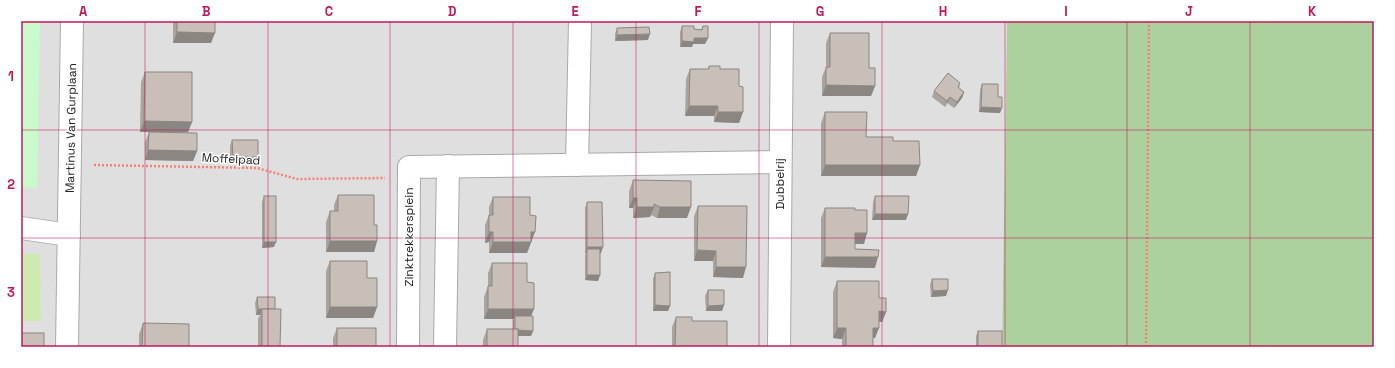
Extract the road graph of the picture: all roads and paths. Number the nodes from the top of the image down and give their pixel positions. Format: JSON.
{"nodes":[{"id":1,"x":72,"y":21,"type":"edge"},
{"id":2,"x":580,"y":21,"type":"edge"},
{"id":3,"x":782,"y":21,"type":"edge"},
{"id":4,"x":1149,"y":21,"type":"edge"},
{"id":5,"x":780,"y":162,"type":"junction"},
{"id":6,"x":577,"y":165,"type":"junction"},
{"id":7,"x":448,"y":166,"type":"junction"},
{"id":8,"x":91,"y":169,"type":"dead end"},
{"id":9,"x":409,"y":178,"type":"junction"},
{"id":10,"x":21,"y":228,"type":"edge"},
{"id":11,"x":69,"y":235,"type":"junction"},
{"id":12,"x":67,"y":347,"type":"edge"},
{"id":13,"x":408,"y":347,"type":"edge"},
{"id":14,"x":445,"y":347,"type":"edge"},
{"id":15,"x":779,"y":347,"type":"edge"},
{"id":16,"x":1146,"y":347,"type":"edge"}],
"edges":[{"from":1,"to":11,"type":"street","name":"Martinus Van Gurplaan"},
{"from":2,"to":6,"type":"street"},
{"from":3,"to":5,"type":"street","name":"Dubbelrij"},
{"from":4,"to":16,"type":"path"},
{"from":5,"to":6,"type":"street","name":"Zinktrekkersplein"},
{"from":5,"to":15,"type":"street","name":"Dubbelrij"},
{"from":6,"to":7,"type":"street","name":"Zinktrekkersplein"},
{"from":7,"to":9,"type":"street","name":"Zinktrekkersplein"},
{"from":7,"to":14,"type":"street"},
{"from":8,"to":9,"type":"path","name":"Moffelpad"},
{"from":9,"to":13,"type":"street","name":"Zinktrekkersplein"},
{"from":10,"to":11,"type":"street"},
{"from":11,"to":12,"type":"street","name":"Martinus Van Gurplaan"}]}
